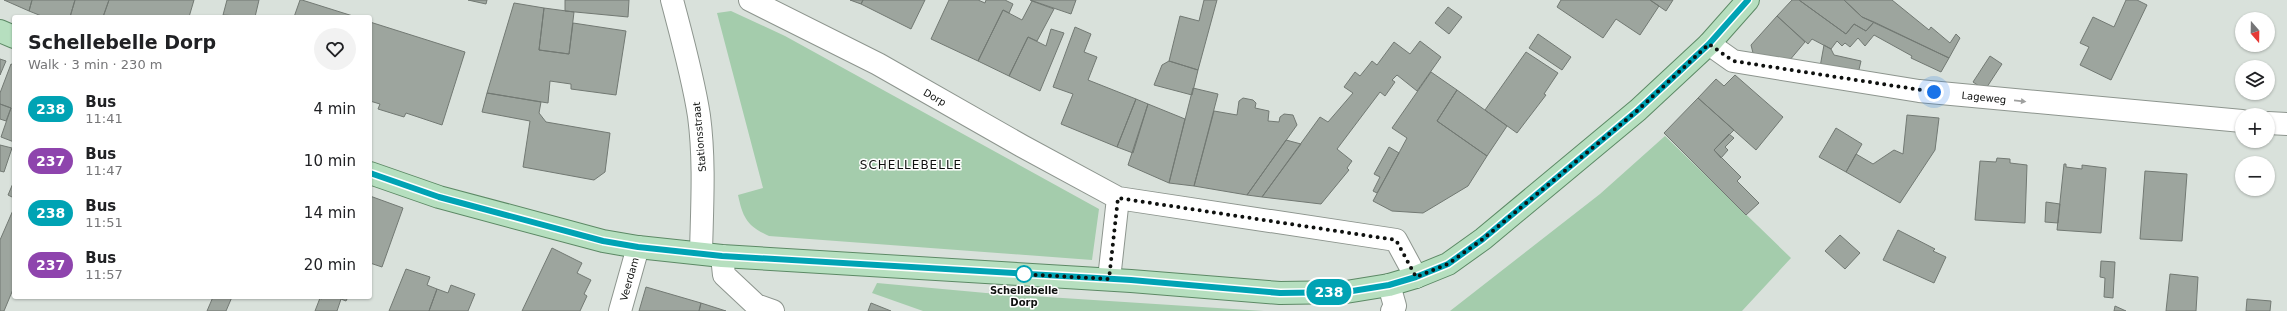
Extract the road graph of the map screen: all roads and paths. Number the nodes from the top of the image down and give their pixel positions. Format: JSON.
{"nodes":[{"id":1,"x":672,"y":0,"type":"edge"},
{"id":2,"x":750,"y":0,"type":"edge"},
{"id":3,"x":1748,"y":0,"type":"edge"},
{"id":4,"x":0,"y":31,"type":"edge"},
{"id":5,"x":12,"y":36,"type":"edge"},
{"id":6,"x":1709,"y":44,"type":"junction"},
{"id":7,"x":2235,"y":120,"type":"edge"},
{"id":8,"x":2275,"y":123,"type":"edge"},
{"id":9,"x":2287,"y":124,"type":"edge"},
{"id":10,"x":372,"y":174,"type":"edge"},
{"id":11,"x":1118,"y":198,"type":"junction"},
{"id":12,"x":638,"y":247,"type":"junction"},
{"id":13,"x":700,"y":253,"type":"junction"},
{"id":14,"x":722,"y":256,"type":"junction"},
{"id":15,"x":1416,"y":277,"type":"junction"},
{"id":16,"x":1109,"y":279,"type":"junction"},
{"id":17,"x":1389,"y":285,"type":"junction"},
{"id":18,"x":620,"y":311,"type":"edge"},
{"id":19,"x":773,"y":311,"type":"edge"},
{"id":20,"x":1392,"y":311,"type":"edge"}],
"edges":[{"from":1,"to":13,"type":"street","name":"Stationsstraat"},
{"from":2,"to":11,"type":"street","name":"Dorp"},
{"from":3,"to":6,"type":"main road"},
{"from":4,"to":5,"type":"main road"},
{"from":6,"to":7,"type":"street","name":"Lageweg","one_way":true},
{"from":6,"to":15,"type":"main road"},
{"from":8,"to":9,"type":"street"},
{"from":10,"to":12,"type":"main road"},
{"from":11,"to":15,"type":"street","name":"Dorp"},
{"from":11,"to":16,"type":"street"},
{"from":12,"to":13,"type":"main road"},
{"from":12,"to":18,"type":"street","name":"Veerdam"},
{"from":13,"to":14,"type":"main road"},
{"from":14,"to":16,"type":"main road"},
{"from":14,"to":19,"type":"street"},
{"from":15,"to":17,"type":"main road"},
{"from":16,"to":17,"type":"main road"},
{"from":17,"to":20,"type":"street"}]}
